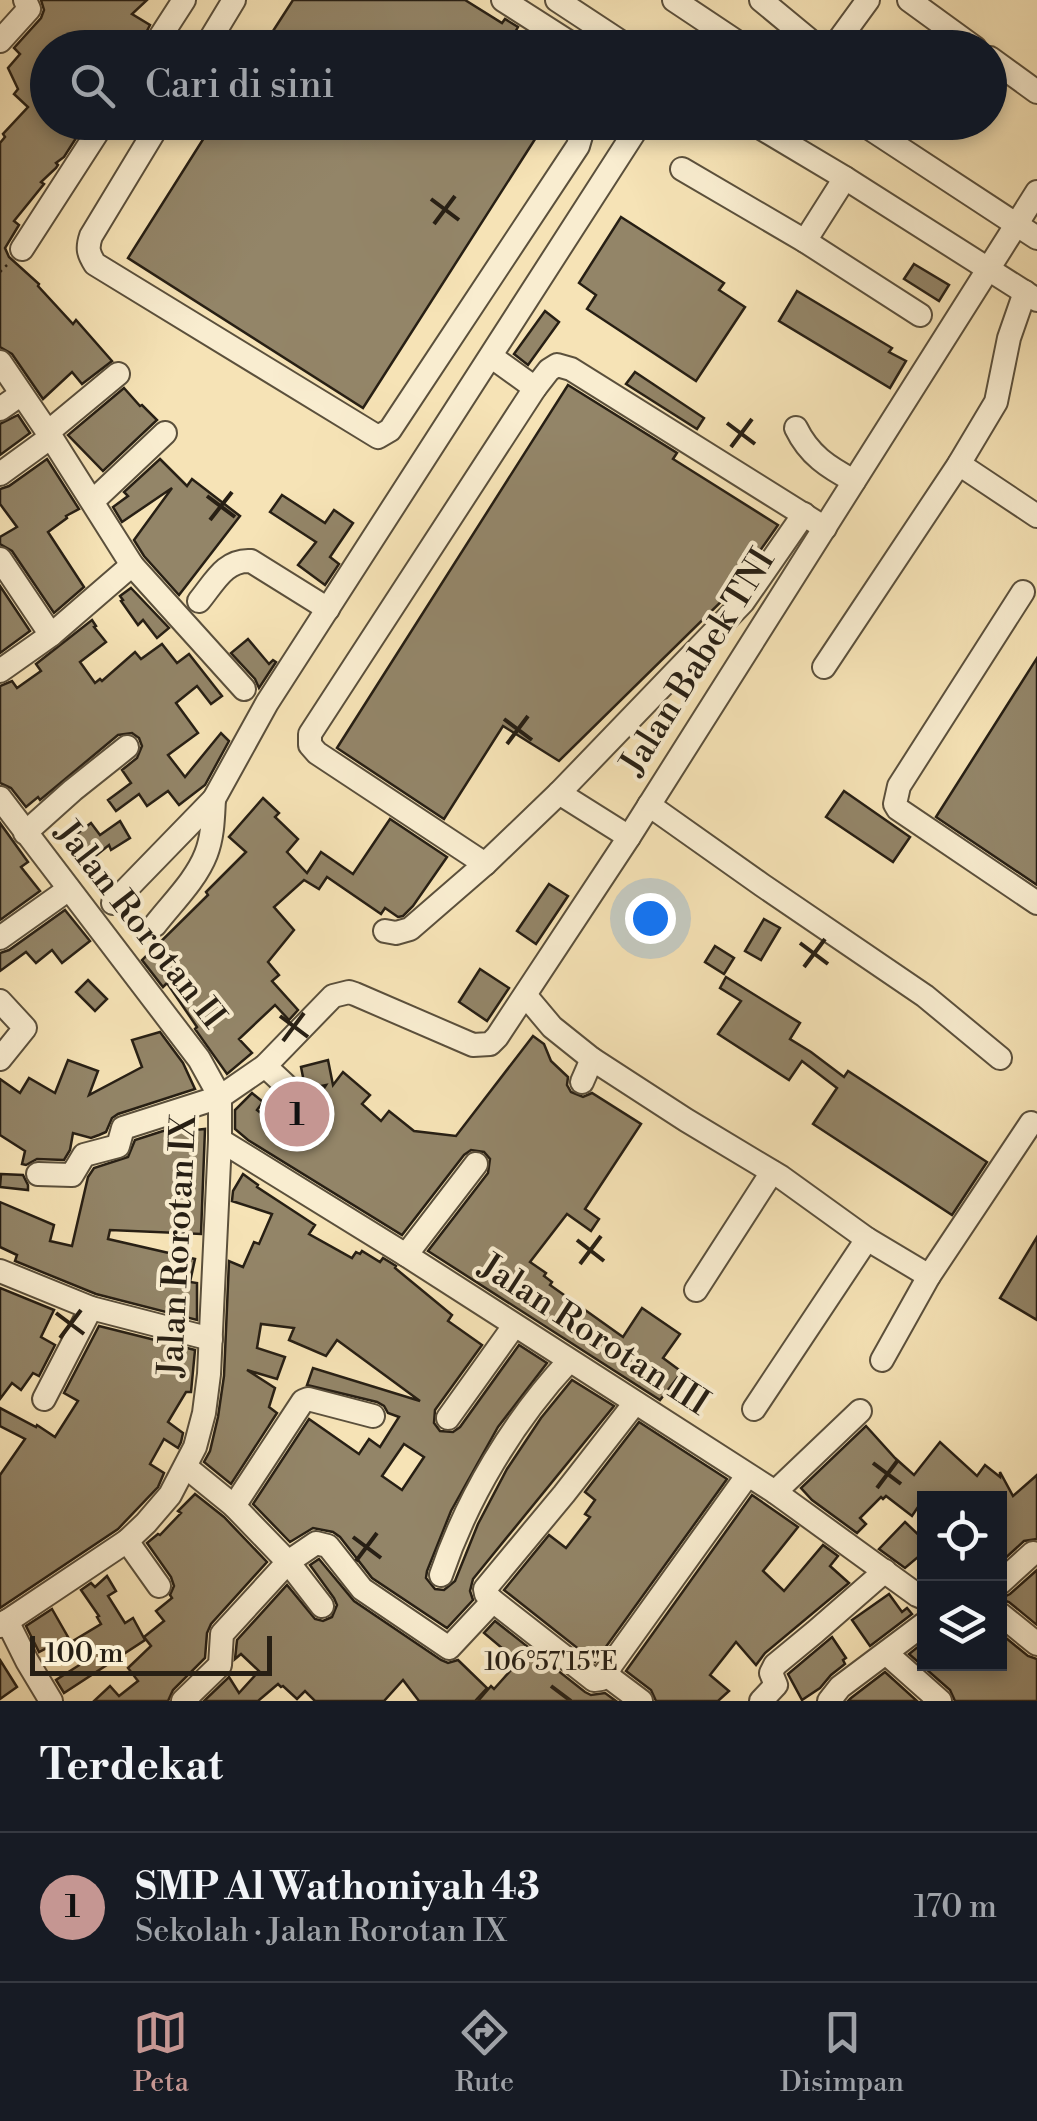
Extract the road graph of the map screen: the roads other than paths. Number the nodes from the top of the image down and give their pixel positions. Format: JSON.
{"nodes":[{"id":1,"x":25,"y":0,"type":"edge"},
{"id":2,"x":184,"y":0,"type":"edge"},
{"id":3,"x":234,"y":0,"type":"edge"},
{"id":4,"x":503,"y":0,"type":"edge"},
{"id":5,"x":558,"y":0,"type":"edge"},
{"id":6,"x":674,"y":0,"type":"edge"},
{"id":7,"x":761,"y":0,"type":"edge"},
{"id":8,"x":868,"y":0,"type":"edge"},
{"id":9,"x":909,"y":0,"type":"edge"},
{"id":10,"x":165,"y":30,"type":"edge"},
{"id":11,"x":216,"y":30,"type":"edge"},
{"id":12,"x":550,"y":30,"type":"edge"},
{"id":13,"x":592,"y":30,"type":"edge"},
{"id":14,"x":719,"y":30,"type":"edge"},
{"id":15,"x":797,"y":30,"type":"edge"},
{"id":16,"x":846,"y":30,"type":"edge"},
{"id":17,"x":950,"y":30,"type":"edge"},
{"id":18,"x":0,"y":41,"type":"edge"},
{"id":19,"x":1007,"y":70,"type":"edge"},
{"id":20,"x":1037,"y":92,"type":"edge"},
{"id":21,"x":92,"y":140,"type":"edge"},
{"id":22,"x":149,"y":140,"type":"edge"},
{"id":23,"x":580,"y":140,"type":"edge"},
{"id":24,"x":630,"y":140,"type":"edge"},
{"id":25,"x":782,"y":140,"type":"edge"},
{"id":26,"x":886,"y":140,"type":"edge"},
{"id":27,"x":682,"y":169,"type":"dead end"},
{"id":28,"x":844,"y":178,"type":"junction"},
{"id":29,"x":1037,"y":192,"type":"edge"},
{"id":30,"x":1013,"y":228,"type":"junction"},
{"id":31,"x":1037,"y":238,"type":"edge"},
{"id":32,"x":806,"y":241,"type":"junction"},
{"id":33,"x":22,"y":248,"type":"dead end"},
{"id":34,"x":990,"y":265,"type":"junction"},
{"id":35,"x":1031,"y":296,"type":"edge"},
{"id":36,"x":920,"y":315,"type":"dead end"},
{"id":37,"x":492,"y":357,"type":"junction"},
{"id":38,"x":0,"y":362,"type":"edge"},
{"id":39,"x":118,"y":374,"type":"dead end"},
{"id":40,"x":535,"y":388,"type":"junction"},
{"id":41,"x":20,"y":394,"type":"junction"},
{"id":42,"x":0,"y":410,"type":"edge"},
{"id":43,"x":796,"y":428,"type":"dead end"},
{"id":44,"x":166,"y":433,"type":"dead end"},
{"id":45,"x":50,"y":434,"type":"junction"},
{"id":46,"x":959,"y":464,"type":"junction"},
{"id":47,"x":0,"y":474,"type":"edge"},
{"id":48,"x":854,"y":481,"type":"junction"},
{"id":49,"x":93,"y":501,"type":"junction"},
{"id":50,"x":804,"y":514,"type":"junction"},
{"id":51,"x":1037,"y":516,"type":"edge"},
{"id":52,"x":824,"y":528,"type":"junction"},
{"id":53,"x":0,"y":559,"type":"edge"},
{"id":54,"x":132,"y":565,"type":"junction"},
{"id":55,"x":1024,"y":592,"type":"dead end"},
{"id":56,"x":200,"y":602,"type":"dead end"},
{"id":57,"x":328,"y":610,"type":"junction"},
{"id":58,"x":51,"y":635,"type":"junction"},
{"id":59,"x":824,"y":668,"type":"dead end"},
{"id":60,"x":0,"y":672,"type":"edge"},
{"id":61,"x":244,"y":690,"type":"dead end"},
{"id":62,"x":127,"y":748,"type":"dead end"},
{"id":63,"x":559,"y":793,"type":"junction"},
{"id":64,"x":0,"y":798,"type":"edge"},
{"id":65,"x":214,"y":799,"type":"junction"},
{"id":66,"x":649,"y":805,"type":"junction"},
{"id":67,"x":25,"y":832,"type":"junction"},
{"id":68,"x":629,"y":837,"type":"junction"},
{"id":69,"x":485,"y":864,"type":"junction"},
{"id":70,"x":69,"y":889,"type":"junction"},
{"id":71,"x":113,"y":903,"type":"dead end"},
{"id":72,"x":1037,"y":903,"type":"edge"},
{"id":73,"x":156,"y":924,"type":"dead end"},
{"id":74,"x":385,"y":931,"type":"dead end"},
{"id":75,"x":0,"y":938,"type":"edge"},
{"id":76,"x":526,"y":996,"type":"junction"},
{"id":77,"x":0,"y":1001,"type":"edge"},
{"id":78,"x":1000,"y":1058,"type":"dead end"},
{"id":79,"x":0,"y":1059,"type":"edge"},
{"id":80,"x":592,"y":1059,"type":"junction"},
{"id":81,"x":265,"y":1066,"type":"junction"},
{"id":82,"x":582,"y":1082,"type":"dead end"},
{"id":83,"x":220,"y":1097,"type":"junction"},
{"id":84,"x":309,"y":1108,"type":"dead end"},
{"id":85,"x":1035,"y":1121,"type":"edge"},
{"id":86,"x":220,"y":1140,"type":"junction"},
{"id":87,"x":476,"y":1164,"type":"dead end"},
{"id":88,"x":772,"y":1172,"type":"junction"},
{"id":89,"x":38,"y":1174,"type":"dead end"},
{"id":90,"x":867,"y":1239,"type":"junction"},
{"id":91,"x":406,"y":1255,"type":"junction"},
{"id":92,"x":0,"y":1271,"type":"edge"},
{"id":93,"x":930,"y":1276,"type":"junction"},
{"id":94,"x":696,"y":1290,"type":"dead end"},
{"id":95,"x":91,"y":1308,"type":"junction"},
{"id":96,"x":514,"y":1326,"type":"junction"},
{"id":97,"x":211,"y":1340,"type":"junction"},
{"id":98,"x":882,"y":1360,"type":"dead end"},
{"id":99,"x":569,"y":1361,"type":"junction"},
{"id":100,"x":44,"y":1398,"type":"dead end"},
{"id":101,"x":635,"y":1402,"type":"junction"},
{"id":102,"x":754,"y":1409,"type":"dead end"},
{"id":103,"x":860,"y":1411,"type":"dead end"},
{"id":104,"x":372,"y":1416,"type":"dead end"},
{"id":105,"x":448,"y":1418,"type":"dead end"},
{"id":106,"x":186,"y":1467,"type":"junction"},
{"id":107,"x":747,"y":1476,"type":"junction"},
{"id":108,"x":774,"y":1492,"type":"junction"},
{"id":109,"x":234,"y":1506,"type":"junction"},
{"id":110,"x":127,"y":1541,"type":"junction"},
{"id":111,"x":1034,"y":1553,"type":"dead end"},
{"id":112,"x":288,"y":1562,"type":"junction"},
{"id":113,"x":885,"y":1570,"type":"junction"},
{"id":114,"x":441,"y":1576,"type":"dead end"},
{"id":115,"x":1001,"y":1581,"type":"edge"},
{"id":116,"x":159,"y":1586,"type":"dead end"},
{"id":117,"x":917,"y":1595,"type":"edge"},
{"id":118,"x":493,"y":1601,"type":"junction"},
{"id":119,"x":322,"y":1606,"type":"dead end"},
{"id":120,"x":1007,"y":1620,"type":"edge"},
{"id":121,"x":4,"y":1624,"type":"edge"},
{"id":122,"x":917,"y":1629,"type":"edge"},
{"id":123,"x":1037,"y":1644,"type":"edge"},
{"id":124,"x":886,"y":1653,"type":"junction"},
{"id":125,"x":605,"y":1674,"type":"junction"},
{"id":126,"x":51,"y":1701,"type":"edge"},
{"id":127,"x":183,"y":1701,"type":"edge"},
{"id":128,"x":641,"y":1701,"type":"edge"},
{"id":129,"x":761,"y":1701,"type":"edge"},
{"id":130,"x":829,"y":1701,"type":"edge"},
{"id":131,"x":940,"y":1701,"type":"edge"}],
"edges":[{"from":1,"to":18,"type":"street"},
{"from":2,"to":10,"type":"street"},
{"from":3,"to":11,"type":"street"},
{"from":4,"to":12,"type":"street"},
{"from":5,"to":13,"type":"street"},
{"from":6,"to":14,"type":"street"},
{"from":7,"to":15,"type":"street"},
{"from":8,"to":16,"type":"street"},
{"from":9,"to":17,"type":"street"},
{"from":19,"to":20,"type":"street"},
{"from":21,"to":33,"type":"street"},
{"from":22,"to":23,"type":"street"},
{"from":24,"to":37,"type":"street"},
{"from":25,"to":28,"type":"street"},
{"from":26,"to":30,"type":"street"},
{"from":27,"to":32,"type":"street"},
{"from":28,"to":32,"type":"street"},
{"from":28,"to":34,"type":"street"},
{"from":29,"to":30,"type":"street","name":"Jalan Babek TNI"},
{"from":30,"to":31,"type":"street"},
{"from":30,"to":34,"type":"street","name":"Jalan Babek TNI"},
{"from":32,"to":36,"type":"street"},
{"from":34,"to":35,"type":"street"},
{"from":34,"to":48,"type":"street","name":"Jalan Babek TNI"},
{"from":35,"to":46,"type":"street"},
{"from":37,"to":40,"type":"street"},
{"from":37,"to":57,"type":"street"},
{"from":38,"to":41,"type":"street"},
{"from":39,"to":45,"type":"street"},
{"from":40,"to":50,"type":"street"},
{"from":40,"to":69,"type":"street"},
{"from":41,"to":42,"type":"street"},
{"from":41,"to":45,"type":"street"},
{"from":43,"to":48,"type":"street"},
{"from":44,"to":49,"type":"street"},
{"from":45,"to":47,"type":"street"},
{"from":45,"to":49,"type":"street"},
{"from":46,"to":51,"type":"street"},
{"from":46,"to":59,"type":"street"},
{"from":48,"to":52,"type":"street","name":"Jalan Babek TNI"},
{"from":49,"to":54,"type":"street"},
{"from":50,"to":52,"type":"street"},
{"from":50,"to":63,"type":"street"},
{"from":52,"to":66,"type":"street","name":"Jalan Babek TNI"},
{"from":53,"to":58,"type":"street"},
{"from":54,"to":58,"type":"street"},
{"from":54,"to":61,"type":"street"},
{"from":55,"to":72,"type":"street"},
{"from":56,"to":57,"type":"street"},
{"from":57,"to":65,"type":"street"},
{"from":58,"to":60,"type":"street"},
{"from":62,"to":67,"type":"street"},
{"from":63,"to":68,"type":"street"},
{"from":63,"to":69,"type":"street"},
{"from":64,"to":67,"type":"street","name":"Jalan Rorotan II"},
{"from":65,"to":71,"type":"street"},
{"from":65,"to":73,"type":"street"},
{"from":66,"to":68,"type":"street","name":"Jalan Babek TNI"},
{"from":66,"to":78,"type":"street"},
{"from":67,"to":70,"type":"street","name":"Jalan Rorotan II"},
{"from":68,"to":76,"type":"street","name":"Jalan Babek TNI"},
{"from":69,"to":74,"type":"street"},
{"from":70,"to":75,"type":"street"},
{"from":70,"to":83,"type":"street","name":"Jalan Rorotan II"},
{"from":76,"to":80,"type":"street"},
{"from":76,"to":81,"type":"street","name":"Jalan Rorotan IX"},
{"from":77,"to":79,"type":"street"},
{"from":80,"to":82,"type":"street"},
{"from":80,"to":88,"type":"street"},
{"from":81,"to":83,"type":"street","name":"Jalan Rorotan IX"},
{"from":81,"to":84,"type":"street"},
{"from":83,"to":86,"type":"street","name":"Jalan Rorotan IX"},
{"from":83,"to":89,"type":"street"},
{"from":85,"to":93,"type":"street"},
{"from":86,"to":91,"type":"street","name":"Jalan Rorotan III"},
{"from":86,"to":97,"type":"street","name":"Jalan Rorotan IX"},
{"from":87,"to":91,"type":"street"},
{"from":88,"to":90,"type":"street"},
{"from":88,"to":94,"type":"street"},
{"from":90,"to":93,"type":"street"},
{"from":90,"to":102,"type":"street"},
{"from":91,"to":96,"type":"street","name":"Jalan Rorotan III"},
{"from":92,"to":95,"type":"street"},
{"from":93,"to":98,"type":"street"},
{"from":95,"to":97,"type":"street"},
{"from":95,"to":100,"type":"street"},
{"from":96,"to":99,"type":"street","name":"Jalan Rorotan III"},
{"from":96,"to":105,"type":"street"},
{"from":97,"to":106,"type":"street","name":"Jalan Rorotan IX"},
{"from":99,"to":101,"type":"street","name":"Jalan Rorotan III"},
{"from":99,"to":114,"type":"street"},
{"from":101,"to":107,"type":"street","name":"Jalan Rorotan III"},
{"from":101,"to":118,"type":"street"},
{"from":103,"to":108,"type":"street"},
{"from":104,"to":109,"type":"street"},
{"from":106,"to":109,"type":"street"},
{"from":106,"to":110,"type":"street","name":"Jalan Rorotan IX"},
{"from":107,"to":108,"type":"street","name":"Jalan Rorotan III"},
{"from":107,"to":125,"type":"street"},
{"from":108,"to":113,"type":"street","name":"Jalan Rorotan III"},
{"from":109,"to":112,"type":"street"},
{"from":110,"to":116,"type":"street"},
{"from":110,"to":121,"type":"street","name":"Jalan Rorotan IX"},
{"from":111,"to":115,"type":"street"},
{"from":112,"to":118,"type":"street"},
{"from":112,"to":119,"type":"street"},
{"from":112,"to":127,"type":"street"},
{"from":113,"to":117,"type":"street","name":"Jalan Rorotan III"},
{"from":113,"to":129,"type":"street"},
{"from":118,"to":125,"type":"street"},
{"from":120,"to":123,"type":"street"},
{"from":121,"to":126,"type":"street"},
{"from":122,"to":124,"type":"street"},
{"from":124,"to":130,"type":"street"},
{"from":124,"to":131,"type":"street"},
{"from":125,"to":128,"type":"street"}]}
